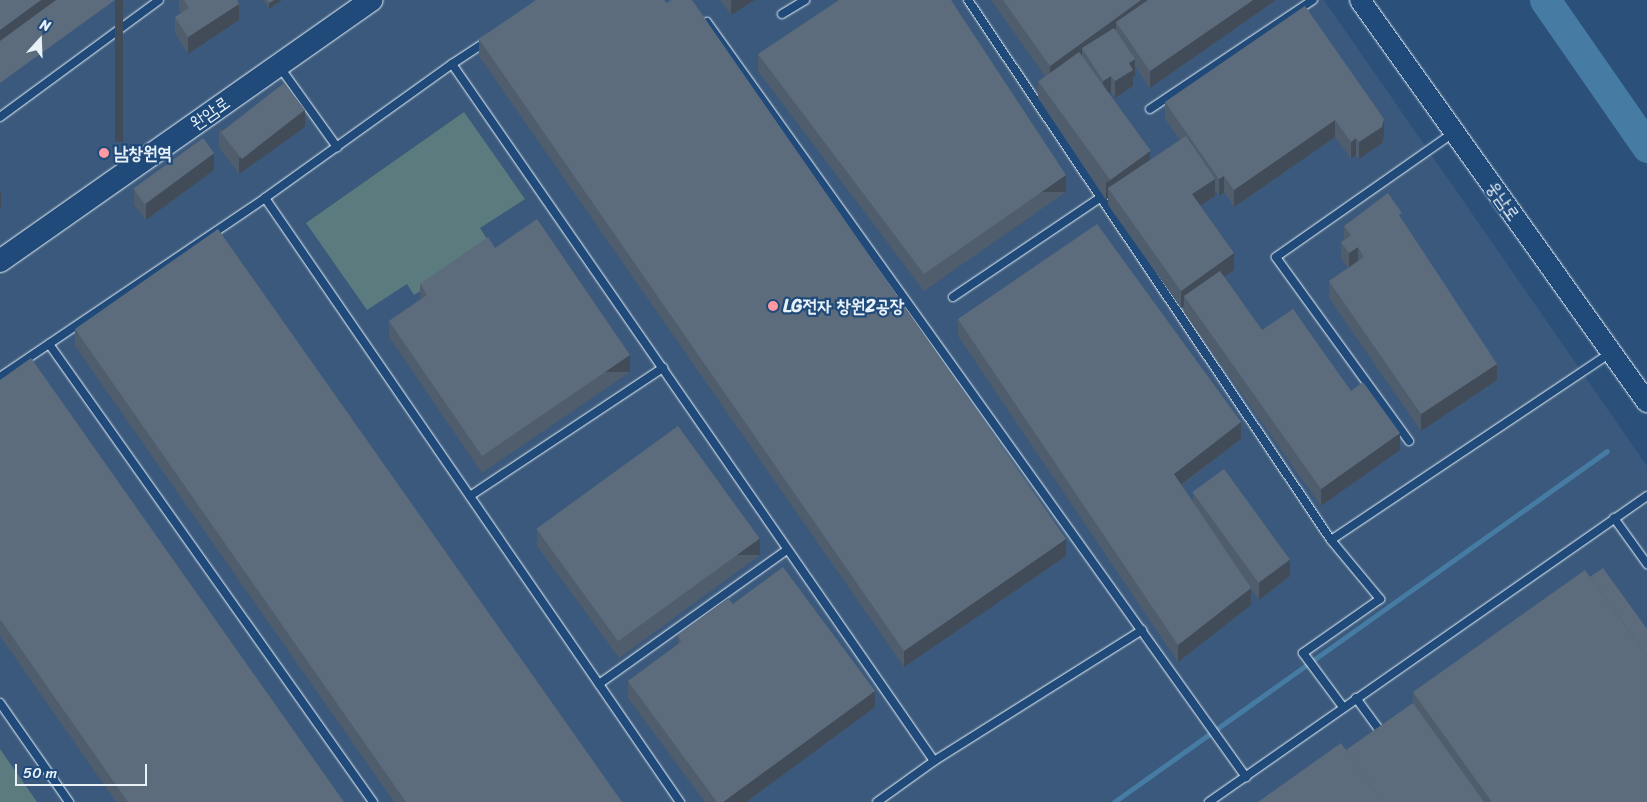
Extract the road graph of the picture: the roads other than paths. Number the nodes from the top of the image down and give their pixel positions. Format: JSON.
{"nodes":[{"id":1,"x":159,"y":0,"type":"edge"},
{"id":2,"x":371,"y":0,"type":"edge"},
{"id":3,"x":805,"y":0,"type":"edge"},
{"id":4,"x":968,"y":0,"type":"edge"},
{"id":5,"x":1314,"y":0,"type":"edge"},
{"id":6,"x":1360,"y":0,"type":"edge"},
{"id":7,"x":782,"y":14,"type":"dead end"},
{"id":8,"x":703,"y":16,"type":"edge"},
{"id":9,"x":493,"y":37,"type":"edge"},
{"id":10,"x":452,"y":64,"type":"junction"},
{"id":11,"x":278,"y":65,"type":"junction"},
{"id":12,"x":1150,"y":109,"type":"dead end"},
{"id":13,"x":0,"y":117,"type":"edge"},
{"id":14,"x":1454,"y":132,"type":"junction"},
{"id":15,"x":337,"y":147,"type":"junction"},
{"id":16,"x":1101,"y":197,"type":"junction"},
{"id":17,"x":265,"y":198,"type":"junction"},
{"id":18,"x":0,"y":261,"type":"edge"},
{"id":19,"x":953,"y":297,"type":"dead end"},
{"id":20,"x":49,"y":344,"type":"junction"},
{"id":21,"x":1610,"y":352,"type":"junction"},
{"id":22,"x":662,"y":368,"type":"junction"},
{"id":23,"x":0,"y":377,"type":"edge"},
{"id":24,"x":1647,"y":402,"type":"edge"},
{"id":25,"x":1409,"y":441,"type":"dead end"},
{"id":26,"x":470,"y":496,"type":"junction"},
{"id":27,"x":1647,"y":496,"type":"edge"},
{"id":28,"x":1614,"y":518,"type":"junction"},
{"id":29,"x":1331,"y":540,"type":"junction"},
{"id":30,"x":787,"y":550,"type":"junction"},
{"id":31,"x":1647,"y":564,"type":"edge"},
{"id":32,"x":1142,"y":630,"type":"junction"},
{"id":33,"x":599,"y":684,"type":"junction"},
{"id":34,"x":1356,"y":698,"type":"junction"},
{"id":35,"x":0,"y":703,"type":"edge"},
{"id":36,"x":1343,"y":707,"type":"junction"},
{"id":37,"x":1390,"y":746,"type":"edge"},
{"id":38,"x":934,"y":761,"type":"junction"},
{"id":39,"x":1246,"y":777,"type":"junction"},
{"id":40,"x":69,"y":802,"type":"edge"},
{"id":41,"x":373,"y":802,"type":"edge"},
{"id":42,"x":680,"y":802,"type":"edge"},
{"id":43,"x":877,"y":802,"type":"edge"},
{"id":44,"x":1209,"y":802,"type":"edge"}],
"edges":[{"from":1,"to":13,"type":"lane"},
{"from":2,"to":11,"type":"main road","name":"완암로"},
{"from":3,"to":7,"type":"lane"},
{"from":4,"to":16,"type":"lane"},
{"from":5,"to":12,"type":"lane"},
{"from":6,"to":14,"type":"street","name":"웅남로"},
{"from":8,"to":32,"type":"lane"},
{"from":9,"to":10,"type":"lane"},
{"from":10,"to":15,"type":"lane"},
{"from":10,"to":22,"type":"lane"},
{"from":11,"to":15,"type":"lane"},
{"from":11,"to":18,"type":"main road","name":"완암로"},
{"from":14,"to":21,"type":"street","name":"웅남로"},
{"from":14,"to":25,"type":"lane"},
{"from":15,"to":17,"type":"lane"},
{"from":16,"to":19,"type":"lane"},
{"from":16,"to":29,"type":"lane"},
{"from":17,"to":20,"type":"lane"},
{"from":17,"to":26,"type":"lane"},
{"from":20,"to":23,"type":"lane"},
{"from":20,"to":41,"type":"lane"},
{"from":21,"to":24,"type":"street","name":"웅남로"},
{"from":21,"to":29,"type":"lane"},
{"from":22,"to":26,"type":"lane"},
{"from":22,"to":30,"type":"lane"},
{"from":26,"to":33,"type":"lane"},
{"from":27,"to":28,"type":"lane"},
{"from":28,"to":31,"type":"lane"},
{"from":28,"to":34,"type":"lane"},
{"from":29,"to":36,"type":"lane"},
{"from":30,"to":33,"type":"lane"},
{"from":30,"to":38,"type":"lane"},
{"from":32,"to":38,"type":"lane"},
{"from":32,"to":39,"type":"lane"},
{"from":33,"to":42,"type":"lane"},
{"from":34,"to":36,"type":"lane"},
{"from":34,"to":37,"type":"lane"},
{"from":35,"to":40,"type":"lane"},
{"from":36,"to":39,"type":"lane"},
{"from":38,"to":43,"type":"lane"},
{"from":39,"to":44,"type":"lane"}]}
